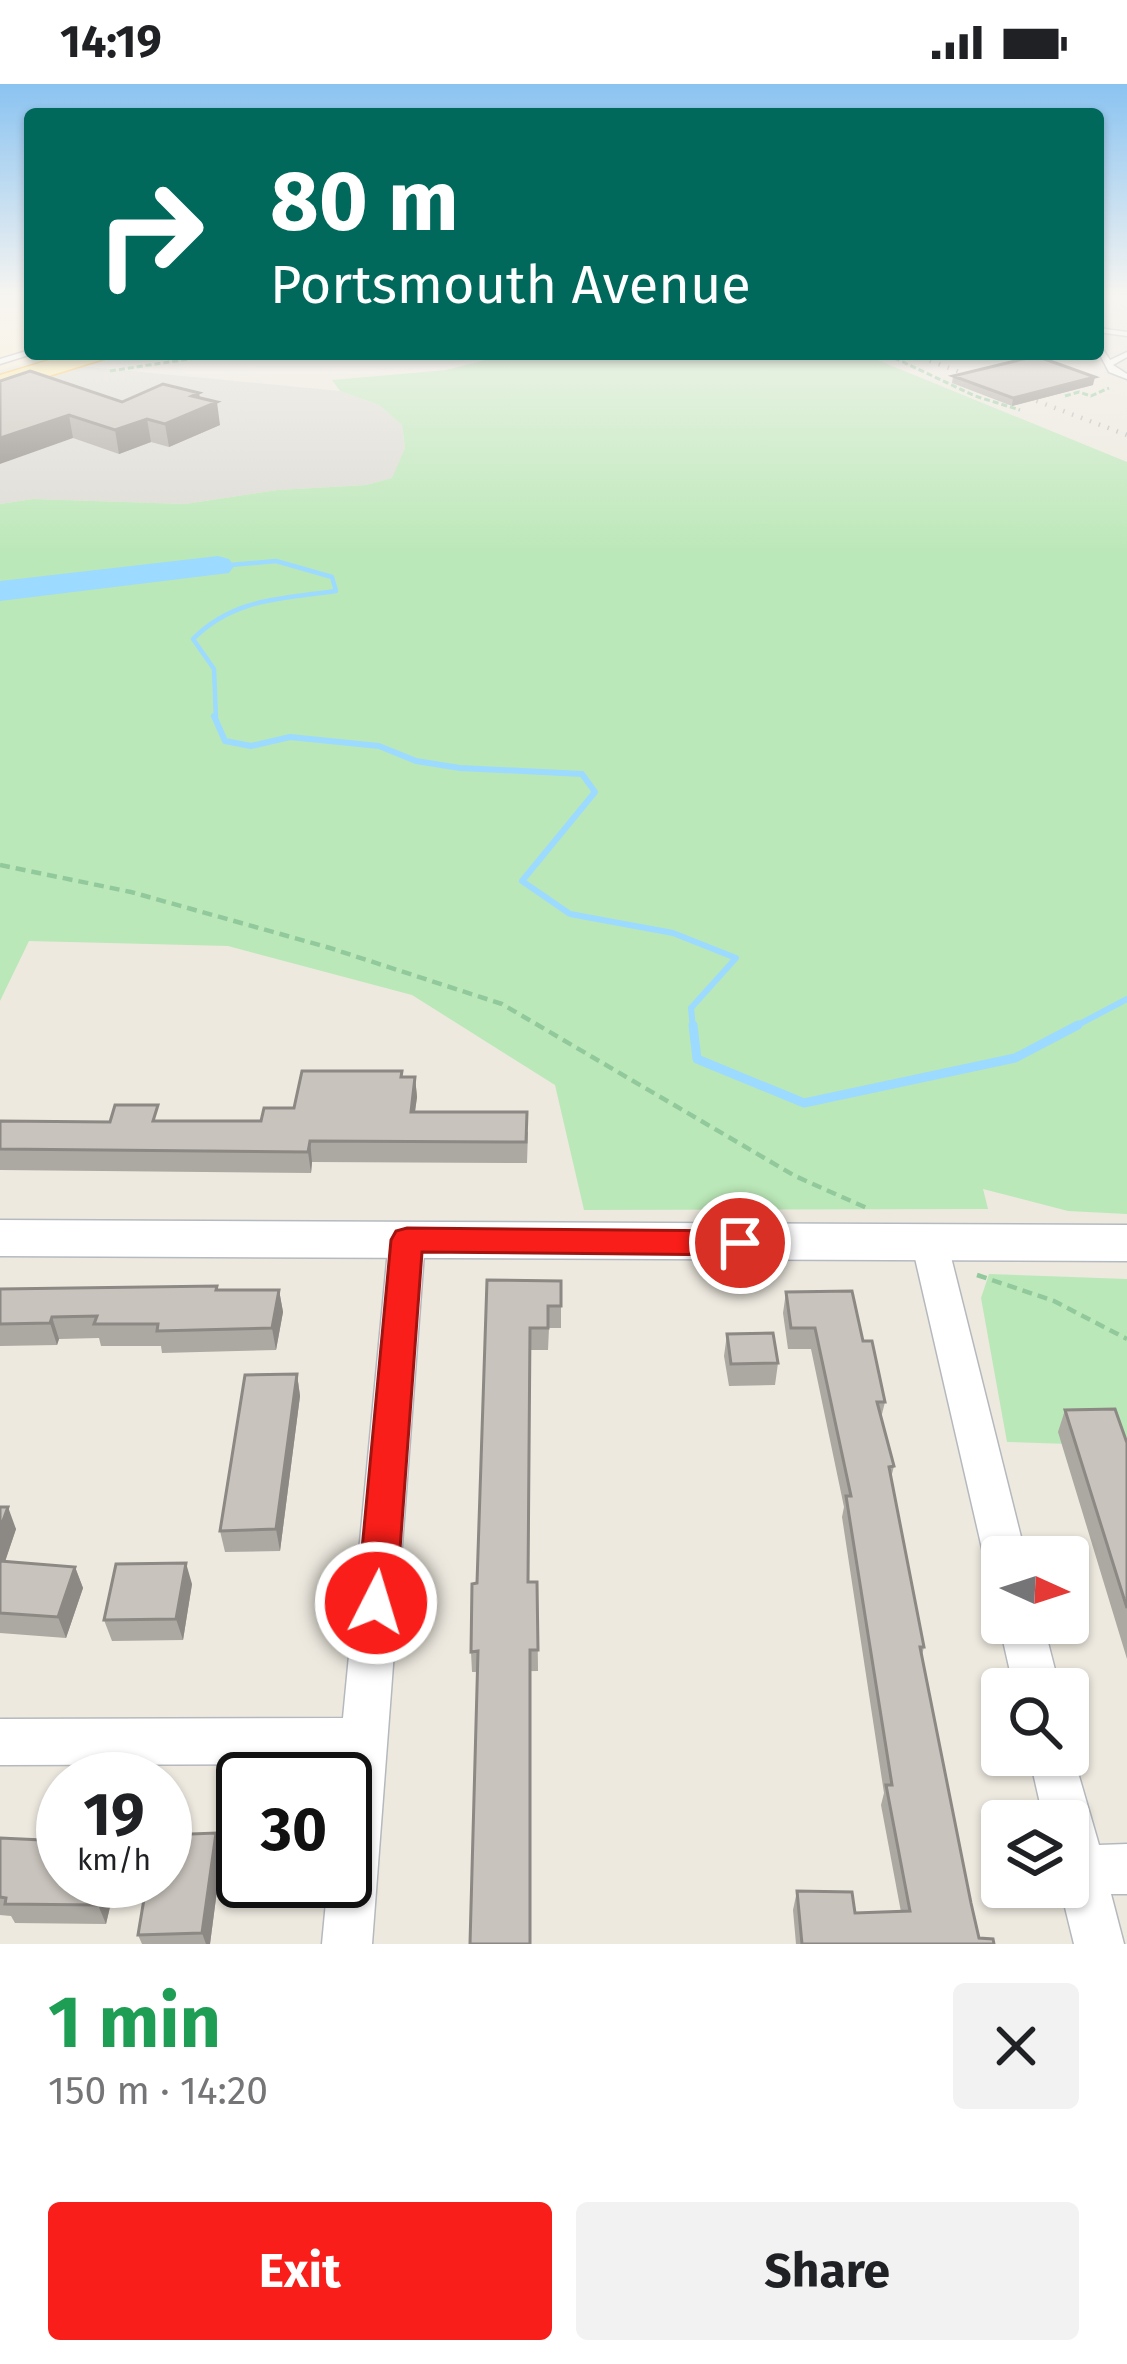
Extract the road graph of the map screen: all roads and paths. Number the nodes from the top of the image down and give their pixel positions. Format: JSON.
{"nodes":[{"id":1,"x":943,"y":381,"type":"edge"},
{"id":2,"x":1104,"y":381,"type":"edge"},
{"id":3,"x":1114,"y":385,"type":"dead end"},
{"id":4,"x":1105,"y":392,"type":"dead end"},
{"id":5,"x":1065,"y":396,"type":"edge"},
{"id":6,"x":1019,"y":410,"type":"dead end"},
{"id":7,"x":0,"y":865,"type":"edge"},
{"id":8,"x":880,"y":1215,"type":"dead end"},
{"id":9,"x":0,"y":1238,"type":"edge"},
{"id":10,"x":407,"y":1240,"type":"junction"},
{"id":11,"x":1127,"y":1243,"type":"edge"},
{"id":12,"x":930,"y":1244,"type":"junction"},
{"id":13,"x":977,"y":1275,"type":"dead end"},
{"id":14,"x":1127,"y":1339,"type":"edge"},
{"id":15,"x":1000,"y":1536,"type":"edge"},
{"id":16,"x":364,"y":1741,"type":"junction"},
{"id":17,"x":0,"y":1742,"type":"edge"},
{"id":18,"x":1061,"y":1776,"type":"edge"},
{"id":19,"x":1103,"y":1869,"type":"edge"},
{"id":20,"x":347,"y":1944,"type":"edge"},
{"id":21,"x":1099,"y":1944,"type":"edge"}],
"edges":[{"from":1,"to":6,"type":"path"},
{"from":2,"to":3,"type":"path"},
{"from":4,"to":5,"type":"path"},
{"from":7,"to":8,"type":"path"},
{"from":9,"to":10,"type":"main road"},
{"from":10,"to":12,"type":"main road"},
{"from":10,"to":16,"type":"street"},
{"from":11,"to":12,"type":"main road"},
{"from":12,"to":15,"type":"street"},
{"from":13,"to":14,"type":"path"},
{"from":16,"to":17,"type":"street"},
{"from":16,"to":20,"type":"street"},
{"from":18,"to":19,"type":"street"},
{"from":19,"to":21,"type":"street"}]}
